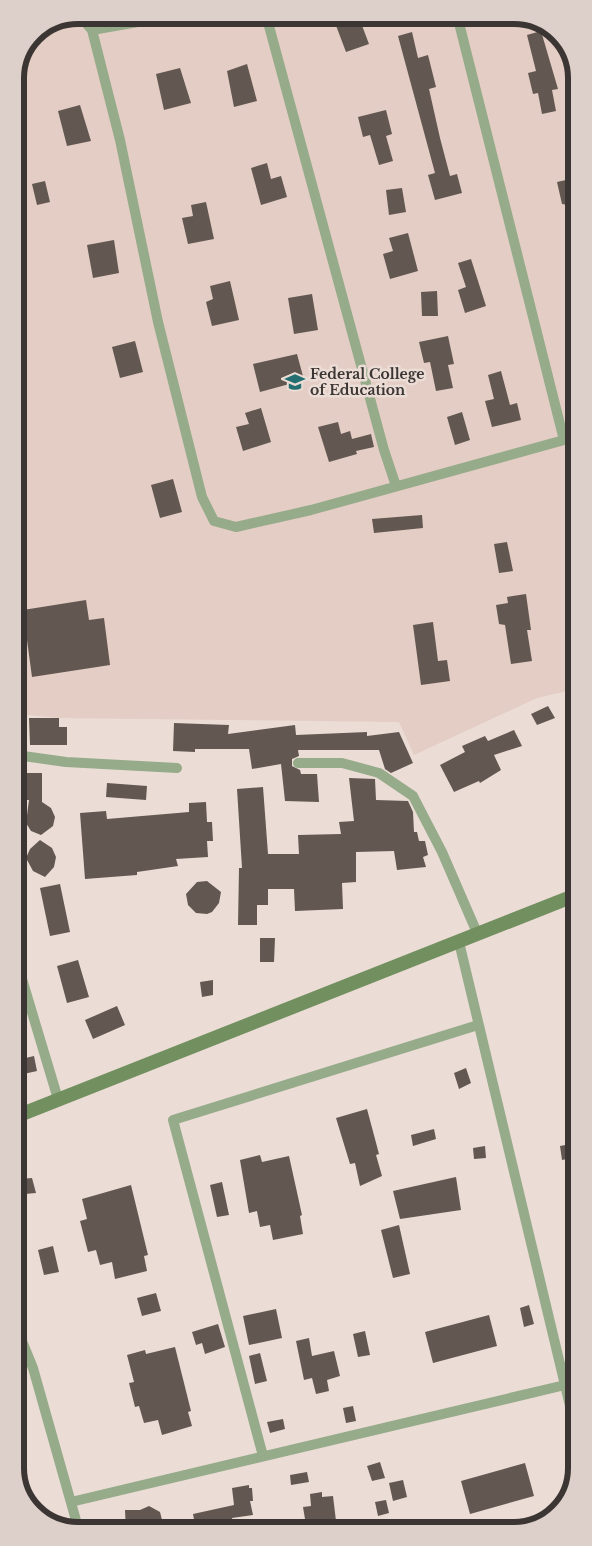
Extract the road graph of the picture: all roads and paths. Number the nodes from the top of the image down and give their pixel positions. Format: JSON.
{"nodes":[{"id":1,"x":87,"y":24,"type":"edge"},
{"id":2,"x":126,"y":24,"type":"edge"},
{"id":3,"x":268,"y":24,"type":"edge"},
{"id":4,"x":458,"y":24,"type":"edge"},
{"id":5,"x":92,"y":30,"type":"junction"},
{"id":6,"x":568,"y":439,"type":"edge"},
{"id":7,"x":564,"y":440,"type":"junction"},
{"id":8,"x":396,"y":486,"type":"junction"},
{"id":9,"x":24,"y":756,"type":"edge"},
{"id":10,"x":298,"y":763,"type":"dead end"},
{"id":11,"x":177,"y":768,"type":"dead end"},
{"id":12,"x":568,"y":899,"type":"edge"},
{"id":13,"x":478,"y":934,"type":"junction"},
{"id":14,"x":459,"y":942,"type":"junction"},
{"id":15,"x":24,"y":986,"type":"edge"},
{"id":16,"x":478,"y":1025,"type":"junction"},
{"id":17,"x":58,"y":1099,"type":"junction"},
{"id":18,"x":24,"y":1113,"type":"edge"},
{"id":19,"x":24,"y":1347,"type":"edge"},
{"id":20,"x":565,"y":1385,"type":"junction"},
{"id":21,"x":568,"y":1398,"type":"edge"},
{"id":22,"x":264,"y":1456,"type":"junction"},
{"id":23,"x":71,"y":1502,"type":"junction"},
{"id":24,"x":77,"y":1522,"type":"edge"}],
"edges":[{"from":1,"to":5,"type":"street"},
{"from":2,"to":5,"type":"street"},
{"from":3,"to":8,"type":"street"},
{"from":4,"to":7,"type":"street"},
{"from":5,"to":8,"type":"street"},
{"from":6,"to":7,"type":"street"},
{"from":7,"to":8,"type":"street"},
{"from":9,"to":11,"type":"street"},
{"from":10,"to":13,"type":"street"},
{"from":12,"to":13,"type":"main road"},
{"from":13,"to":14,"type":"main road"},
{"from":14,"to":16,"type":"street"},
{"from":14,"to":17,"type":"main road"},
{"from":15,"to":17,"type":"street"},
{"from":16,"to":20,"type":"street"},
{"from":16,"to":22,"type":"street"},
{"from":17,"to":18,"type":"main road"},
{"from":19,"to":23,"type":"street"},
{"from":20,"to":21,"type":"street"},
{"from":20,"to":22,"type":"street"},
{"from":22,"to":23,"type":"street"},
{"from":23,"to":24,"type":"street"}]}
